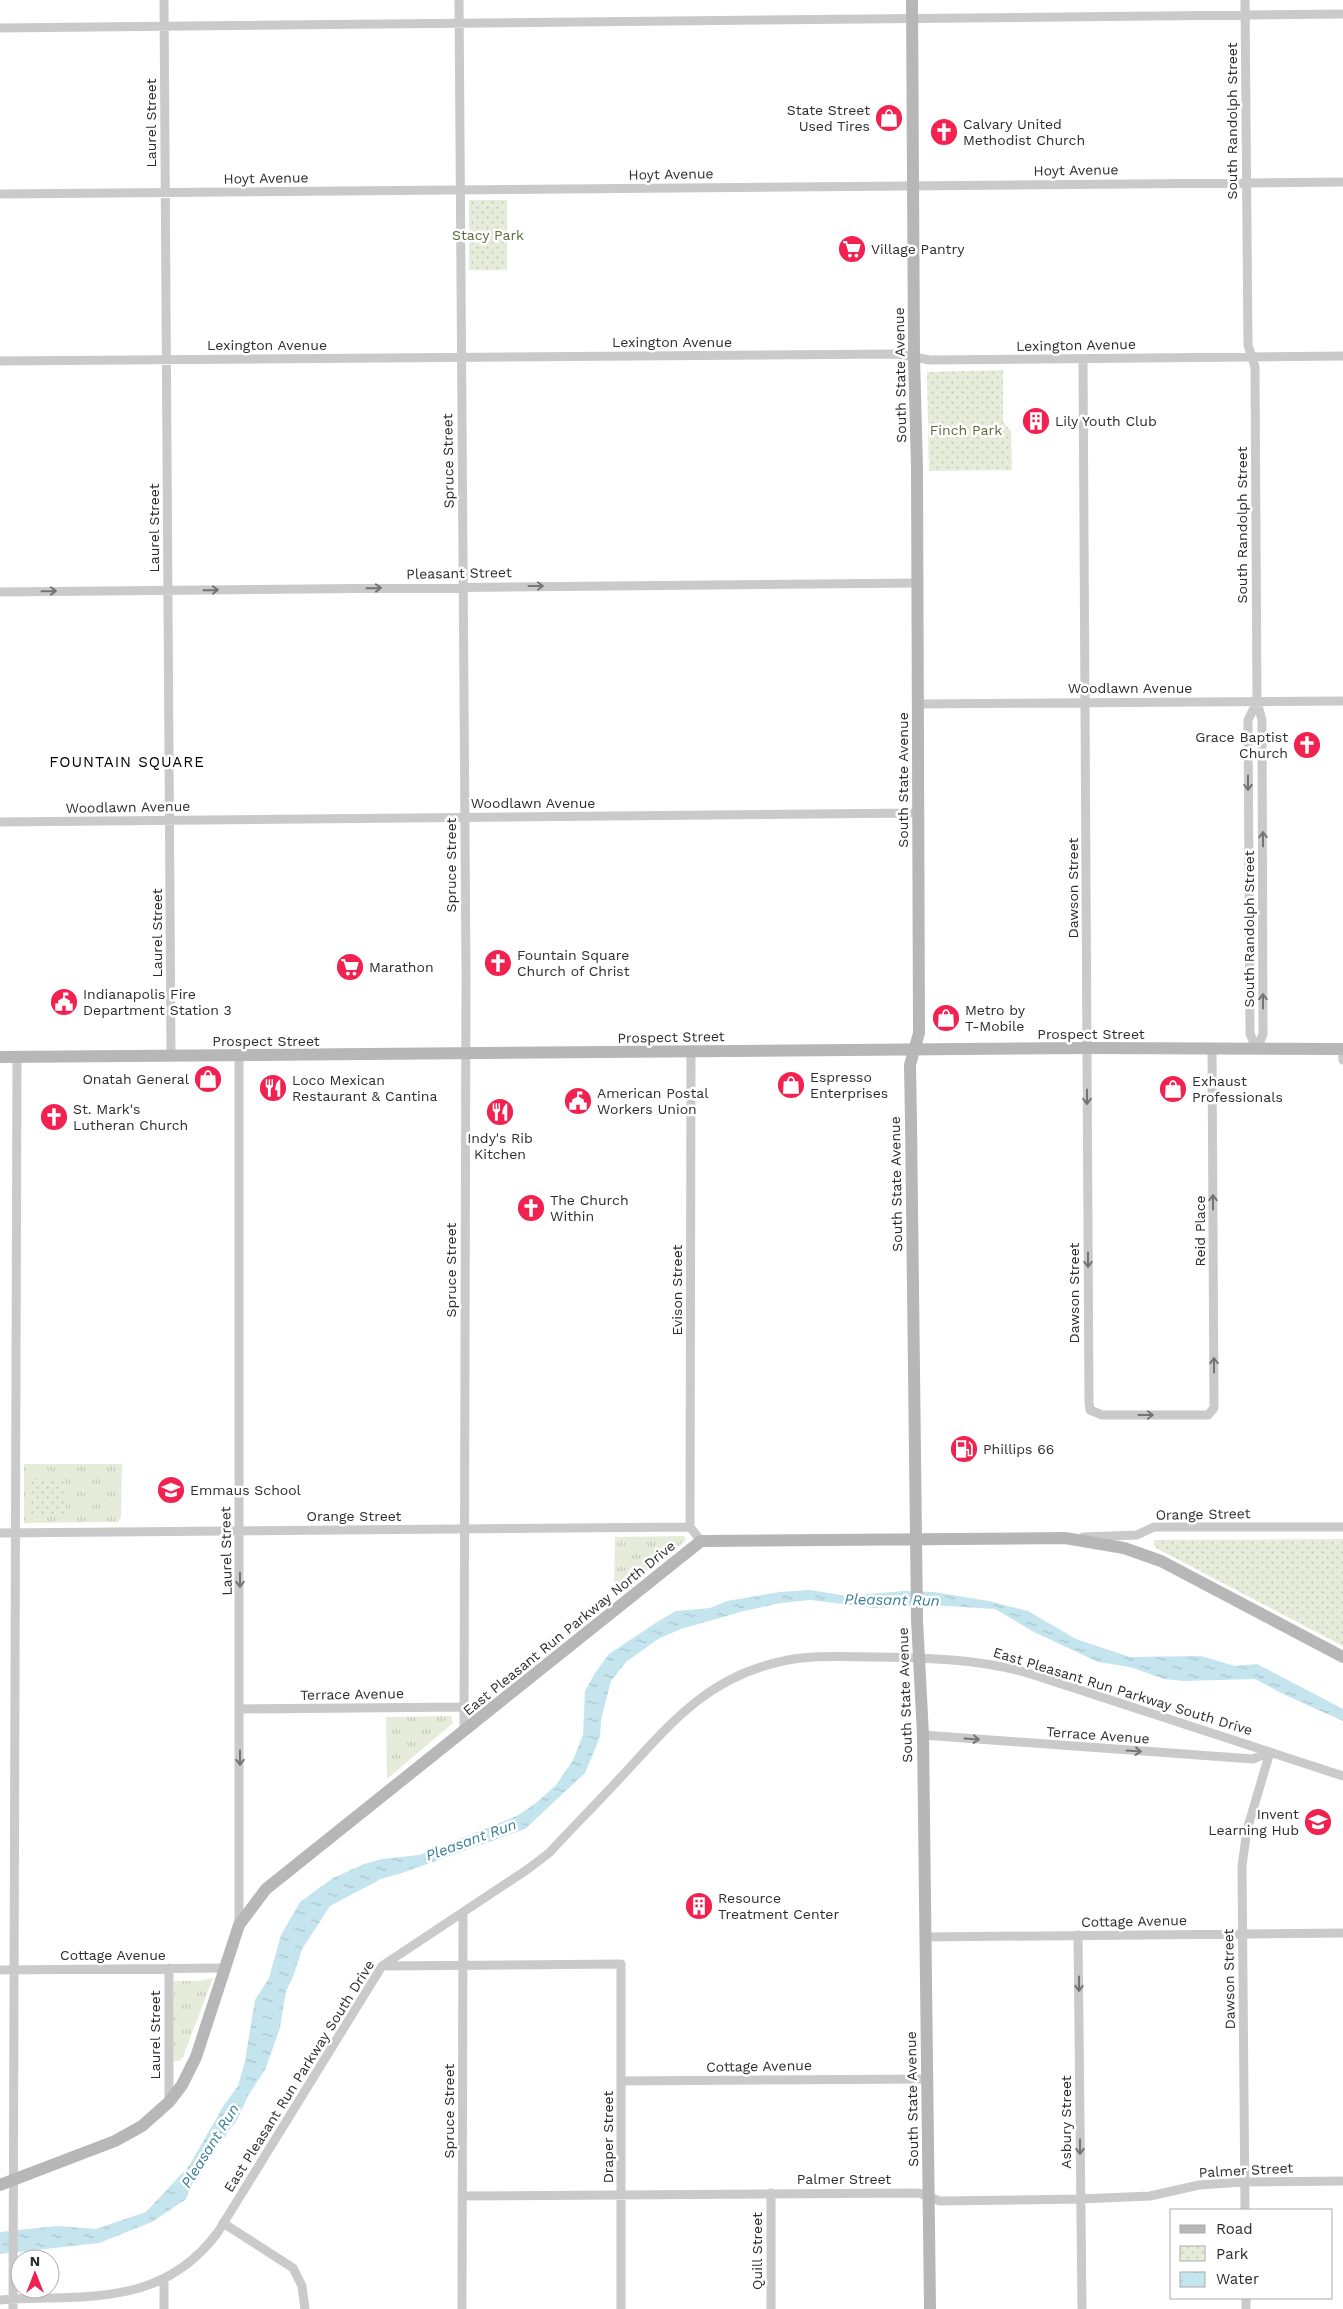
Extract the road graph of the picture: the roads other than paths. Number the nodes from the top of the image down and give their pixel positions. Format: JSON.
{"nodes":[{"id":1,"x":164,"y":0,"type":"edge"},
{"id":2,"x":460,"y":0,"type":"edge"},
{"id":3,"x":912,"y":0,"type":"edge"},
{"id":4,"x":1245,"y":0,"type":"edge"},
{"id":5,"x":1343,"y":14,"type":"edge"},
{"id":6,"x":1245,"y":15,"type":"junction"},
{"id":7,"x":912,"y":18,"type":"junction"},
{"id":8,"x":460,"y":23,"type":"junction"},
{"id":9,"x":164,"y":26,"type":"junction"},
{"id":10,"x":0,"y":28,"type":"edge"},
{"id":11,"x":1246,"y":182,"type":"junction"},
{"id":12,"x":1343,"y":182,"type":"edge"},
{"id":13,"x":913,"y":186,"type":"junction"},
{"id":14,"x":460,"y":190,"type":"junction"},
{"id":15,"x":166,"y":193,"type":"junction"},
{"id":16,"x":0,"y":194,"type":"edge"},
{"id":17,"x":1343,"y":356,"type":"edge"},
{"id":18,"x":461,"y":357,"type":"junction"},
{"id":19,"x":914,"y":357,"type":"junction"},
{"id":20,"x":1251,"y":357,"type":"junction"},
{"id":21,"x":167,"y":359,"type":"junction"},
{"id":22,"x":1084,"y":359,"type":"junction"},
{"id":23,"x":0,"y":361,"type":"edge"},
{"id":24,"x":917,"y":583,"type":"junction"},
{"id":25,"x":464,"y":587,"type":"junction"},
{"id":26,"x":168,"y":590,"type":"junction"},
{"id":27,"x":0,"y":592,"type":"edge"},
{"id":28,"x":1343,"y":701,"type":"edge"},
{"id":29,"x":1085,"y":702,"type":"junction"},
{"id":30,"x":1258,"y":702,"type":"junction"},
{"id":31,"x":918,"y":704,"type":"junction"},
{"id":32,"x":917,"y":814,"type":"junction"},
{"id":33,"x":465,"y":818,"type":"junction"},
{"id":34,"x":170,"y":821,"type":"junction"},
{"id":35,"x":0,"y":822,"type":"edge"},
{"id":36,"x":1087,"y":1048,"type":"junction"},
{"id":37,"x":1212,"y":1048,"type":"junction"},
{"id":38,"x":1257,"y":1049,"type":"junction"},
{"id":39,"x":1343,"y":1049,"type":"edge"},
{"id":40,"x":914,"y":1050,"type":"junction"},
{"id":41,"x":691,"y":1052,"type":"junction"},
{"id":42,"x":465,"y":1054,"type":"junction"},
{"id":43,"x":172,"y":1056,"type":"junction"},
{"id":44,"x":239,"y":1056,"type":"junction"},
{"id":45,"x":0,"y":1057,"type":"edge"},
{"id":46,"x":17,"y":1057,"type":"junction"},
{"id":47,"x":1343,"y":1060,"type":"edge"},
{"id":48,"x":1212,"y":1413,"type":"joint"},
{"id":49,"x":1343,"y":1527,"type":"edge"},
{"id":50,"x":690,"y":1528,"type":"junction"},
{"id":51,"x":464,"y":1529,"type":"junction"},
{"id":52,"x":239,"y":1531,"type":"junction"},
{"id":53,"x":0,"y":1533,"type":"edge"},
{"id":54,"x":15,"y":1533,"type":"junction"},
{"id":55,"x":1065,"y":1538,"type":"junction"},
{"id":56,"x":916,"y":1540,"type":"junction"},
{"id":57,"x":701,"y":1541,"type":"junction"},
{"id":58,"x":1343,"y":1656,"type":"edge"},
{"id":59,"x":920,"y":1659,"type":"junction"},
{"id":60,"x":464,"y":1707,"type":"junction"},
{"id":61,"x":240,"y":1709,"type":"junction"},
{"id":62,"x":464,"y":1731,"type":"junction"},
{"id":63,"x":923,"y":1735,"type":"junction"},
{"id":64,"x":1270,"y":1752,"type":"junction"},
{"id":65,"x":1343,"y":1776,"type":"edge"},
{"id":66,"x":463,"y":1913,"type":"junction"},
{"id":67,"x":239,"y":1925,"type":"junction"},
{"id":68,"x":1242,"y":1933,"type":"junction"},
{"id":69,"x":1343,"y":1933,"type":"edge"},
{"id":70,"x":1078,"y":1935,"type":"junction"},
{"id":71,"x":925,"y":1937,"type":"junction"},
{"id":72,"x":382,"y":1966,"type":"junction"},
{"id":73,"x":463,"y":1966,"type":"junction"},
{"id":74,"x":169,"y":1968,"type":"junction"},
{"id":75,"x":226,"y":1968,"type":"junction"},
{"id":76,"x":15,"y":1969,"type":"junction"},
{"id":77,"x":0,"y":1970,"type":"edge"},
{"id":78,"x":927,"y":2078,"type":"junction"},
{"id":79,"x":621,"y":2081,"type":"junction"},
{"id":80,"x":169,"y":2102,"type":"junction"},
{"id":81,"x":14,"y":2180,"type":"junction"},
{"id":82,"x":1343,"y":2181,"type":"edge"},
{"id":83,"x":1244,"y":2182,"type":"junction"},
{"id":84,"x":0,"y":2185,"type":"edge"},
{"id":85,"x":771,"y":2193,"type":"junction"},
{"id":86,"x":621,"y":2194,"type":"junction"},
{"id":87,"x":462,"y":2196,"type":"junction"},
{"id":88,"x":928,"y":2197,"type":"junction"},
{"id":89,"x":1080,"y":2199,"type":"junction"},
{"id":90,"x":1245,"y":2209,"type":"edge"},
{"id":91,"x":223,"y":2223,"type":"junction"},
{"id":92,"x":164,"y":2280,"type":"junction"},
{"id":93,"x":0,"y":2300,"type":"edge"},
{"id":94,"x":13,"y":2304,"type":"edge"},
{"id":95,"x":164,"y":2309,"type":"edge"},
{"id":96,"x":305,"y":2309,"type":"edge"},
{"id":97,"x":462,"y":2309,"type":"edge"},
{"id":98,"x":622,"y":2309,"type":"edge"},
{"id":99,"x":771,"y":2309,"type":"edge"},
{"id":100,"x":930,"y":2309,"type":"edge"},
{"id":101,"x":1082,"y":2309,"type":"edge"}],
"edges":[{"from":1,"to":9,"type":"street","name":"Laurel Street"},
{"from":2,"to":8,"type":"street","name":"Spruce Street"},
{"from":3,"to":7,"type":"street","name":"South State Avenue"},
{"from":4,"to":6,"type":"street","name":"South Randolph Street"},
{"from":5,"to":6,"type":"street"},
{"from":6,"to":7,"type":"street"},
{"from":6,"to":11,"type":"street","name":"South Randolph Street"},
{"from":7,"to":8,"type":"street"},
{"from":7,"to":13,"type":"street","name":"South State Avenue"},
{"from":8,"to":9,"type":"street"},
{"from":8,"to":14,"type":"street","name":"Spruce Street"},
{"from":9,"to":10,"type":"street"},
{"from":9,"to":15,"type":"street","name":"Laurel Street"},
{"from":11,"to":12,"type":"street","name":"Hoyt Avenue"},
{"from":11,"to":13,"type":"street","name":"Hoyt Avenue"},
{"from":11,"to":20,"type":"street","name":"South Randolph Street"},
{"from":13,"to":14,"type":"street","name":"Hoyt Avenue"},
{"from":13,"to":19,"type":"street","name":"South State Avenue"},
{"from":14,"to":15,"type":"street","name":"Hoyt Avenue"},
{"from":14,"to":18,"type":"street","name":"Spruce Street"},
{"from":15,"to":16,"type":"street","name":"Hoyt Avenue"},
{"from":15,"to":21,"type":"street","name":"Laurel Street"},
{"from":17,"to":20,"type":"street","name":"Lexington Avenue"},
{"from":18,"to":19,"type":"street","name":"Lexington Avenue"},
{"from":18,"to":21,"type":"street","name":"Lexington Avenue"},
{"from":18,"to":25,"type":"street","name":"Spruce Street"},
{"from":19,"to":22,"type":"street","name":"Lexington Avenue"},
{"from":19,"to":24,"type":"street","name":"South State Avenue"},
{"from":20,"to":22,"type":"street","name":"Lexington Avenue"},
{"from":20,"to":30,"type":"street","name":"South Randolph Street"},
{"from":21,"to":23,"type":"street","name":"Lexington Avenue"},
{"from":21,"to":26,"type":"street","name":"Laurel Street"},
{"from":22,"to":29,"type":"street","name":"Dawson Street"},
{"from":25,"to":24,"type":"street","name":"Pleasant Street","one_way":true},
{"from":24,"to":31,"type":"street","name":"South State Avenue"},
{"from":26,"to":25,"type":"street","name":"Pleasant Street","one_way":true},
{"from":25,"to":33,"type":"street","name":"Spruce Street"},
{"from":27,"to":26,"type":"street","name":"Pleasant Street","one_way":true},
{"from":26,"to":34,"type":"street","name":"Laurel Street"},
{"from":28,"to":30,"type":"street","name":"Woodlawn Avenue"},
{"from":29,"to":30,"type":"street","name":"Woodlawn Avenue"},
{"from":29,"to":31,"type":"street","name":"Woodlawn Avenue"},
{"from":29,"to":36,"type":"street","name":"Dawson Street"},
{"from":38,"to":30,"type":"street","name":"South Randolph Street","one_way":true},
{"from":30,"to":38,"type":"street","one_way":true},
{"from":31,"to":32,"type":"street","name":"South State Avenue"},
{"from":32,"to":33,"type":"street","name":"Woodlawn Avenue"},
{"from":32,"to":40,"type":"street","name":"South State Avenue"},
{"from":33,"to":34,"type":"street","name":"Woodlawn Avenue"},
{"from":33,"to":42,"type":"street","name":"Spruce Street"},
{"from":34,"to":35,"type":"street","name":"Woodlawn Avenue"},
{"from":34,"to":43,"type":"street","name":"Laurel Street"},
{"from":36,"to":37,"type":"street","name":"Prospect Street"},
{"from":36,"to":40,"type":"street","name":"Prospect Street"},
{"from":36,"to":48,"type":"street","name":"Dawson Street","one_way":true},
{"from":37,"to":38,"type":"street","name":"Prospect Street"},
{"from":48,"to":37,"type":"street","name":"Reid Place","one_way":true},
{"from":38,"to":39,"type":"street","name":"Prospect Street"},
{"from":39,"to":47,"type":"street"},
{"from":40,"to":41,"type":"street","name":"Prospect Street"},
{"from":40,"to":56,"type":"street","name":"South State Avenue"},
{"from":41,"to":42,"type":"street","name":"Prospect Street"},
{"from":41,"to":50,"type":"street","name":"Evison Street"},
{"from":42,"to":44,"type":"street","name":"Prospect Street"},
{"from":42,"to":51,"type":"street","name":"Spruce Street"},
{"from":43,"to":44,"type":"street","name":"Prospect Street"},
{"from":43,"to":46,"type":"street","name":"Prospect Street"},
{"from":44,"to":52,"type":"street","name":"Laurel Street"},
{"from":45,"to":46,"type":"street","name":"Prospect Street"},
{"from":46,"to":54,"type":"street"},
{"from":49,"to":55,"type":"street","name":"Orange Street"},
{"from":50,"to":51,"type":"street","name":"Orange Street"},
{"from":50,"to":57,"type":"street"},
{"from":51,"to":52,"type":"street","name":"Orange Street"},
{"from":51,"to":60,"type":"street","name":"Spruce Street"},
{"from":52,"to":54,"type":"street","name":"Orange Street"},
{"from":52,"to":61,"type":"street","name":"Laurel Street","one_way":true},
{"from":53,"to":54,"type":"street","name":"Orange Street"},
{"from":54,"to":76,"type":"street"},
{"from":55,"to":56,"type":"street"},
{"from":55,"to":58,"type":"street"},
{"from":56,"to":57,"type":"street"},
{"from":56,"to":59,"type":"street","name":"South State Avenue"},
{"from":57,"to":62,"type":"street","name":"East Pleasant Run Parkway North Drive"},
{"from":59,"to":63,"type":"street","name":"South State Avenue"},
{"from":59,"to":64,"type":"street","name":"East Pleasant Run Parkway South Drive"},
{"from":59,"to":66,"type":"street","name":"East Pleasant Run Parkway South Drive"},
{"from":60,"to":61,"type":"street","name":"Terrace Avenue"},
{"from":60,"to":62,"type":"street","name":"Spruce Street"},
{"from":61,"to":67,"type":"street","name":"Laurel Street","one_way":true},
{"from":62,"to":67,"type":"street","name":"East Pleasant Run Parkway North Drive"},
{"from":63,"to":64,"type":"street","name":"Terrace Avenue","one_way":true},
{"from":63,"to":71,"type":"street","name":"South State Avenue"},
{"from":64,"to":65,"type":"street","name":"East Pleasant Run Parkway South Drive"},
{"from":64,"to":68,"type":"street","name":"Dawson Street"},
{"from":66,"to":72,"type":"street","name":"East Pleasant Run Parkway South Drive"},
{"from":66,"to":73,"type":"street","name":"Spruce Street"},
{"from":67,"to":75,"type":"street","name":"East Pleasant Run Parkway North Drive"},
{"from":68,"to":69,"type":"street","name":"Cottage Avenue"},
{"from":68,"to":70,"type":"street","name":"Cottage Avenue"},
{"from":68,"to":83,"type":"street","name":"Dawson Street"},
{"from":70,"to":71,"type":"street","name":"Cottage Avenue"},
{"from":70,"to":89,"type":"street","name":"Asbury Street","one_way":true},
{"from":71,"to":78,"type":"street","name":"South State Avenue"},
{"from":72,"to":73,"type":"street"},
{"from":72,"to":91,"type":"street","name":"East Pleasant Run Parkway South Drive"},
{"from":73,"to":79,"type":"street","name":"Draper Street"},
{"from":73,"to":87,"type":"street","name":"Spruce Street"},
{"from":74,"to":75,"type":"street","name":"Cottage Avenue"},
{"from":74,"to":76,"type":"street","name":"Cottage Avenue"},
{"from":74,"to":80,"type":"street","name":"Laurel Street"},
{"from":75,"to":80,"type":"street","name":"East Pleasant Run Parkway North Drive"},
{"from":76,"to":77,"type":"street","name":"Cottage Avenue"},
{"from":76,"to":81,"type":"street"},
{"from":78,"to":79,"type":"street","name":"Cottage Avenue"},
{"from":78,"to":88,"type":"street","name":"South State Avenue"},
{"from":79,"to":86,"type":"street","name":"Draper Street"},
{"from":80,"to":81,"type":"street","name":"East Pleasant Run Parkway North Drive"},
{"from":81,"to":84,"type":"street","name":"East Pleasant Run Parkway North Drive"},
{"from":81,"to":94,"type":"street"},
{"from":82,"to":83,"type":"street","name":"Palmer Street"},
{"from":83,"to":89,"type":"street","name":"Palmer Street"},
{"from":83,"to":90,"type":"street","name":"Dawson Street"},
{"from":85,"to":86,"type":"street","name":"Palmer Street"},
{"from":85,"to":88,"type":"street","name":"Palmer Street"},
{"from":85,"to":99,"type":"street","name":"Quill Street"},
{"from":86,"to":87,"type":"street","name":"Palmer Street"},
{"from":86,"to":98,"type":"street","name":"Draper Street"},
{"from":87,"to":97,"type":"street","name":"Spruce Street"},
{"from":88,"to":89,"type":"street","name":"Palmer Street"},
{"from":88,"to":100,"type":"street","name":"South State Avenue"},
{"from":89,"to":101,"type":"street","name":"Asbury Street"},
{"from":91,"to":92,"type":"street","name":"East Pleasant Run Parkway South Drive"},
{"from":91,"to":96,"type":"street"},
{"from":92,"to":94,"type":"street","name":"East Pleasant Run Parkway South Drive"},
{"from":92,"to":95,"type":"street"},
{"from":93,"to":94,"type":"street","name":"East Pleasant Run Parkway South Drive"}]}
